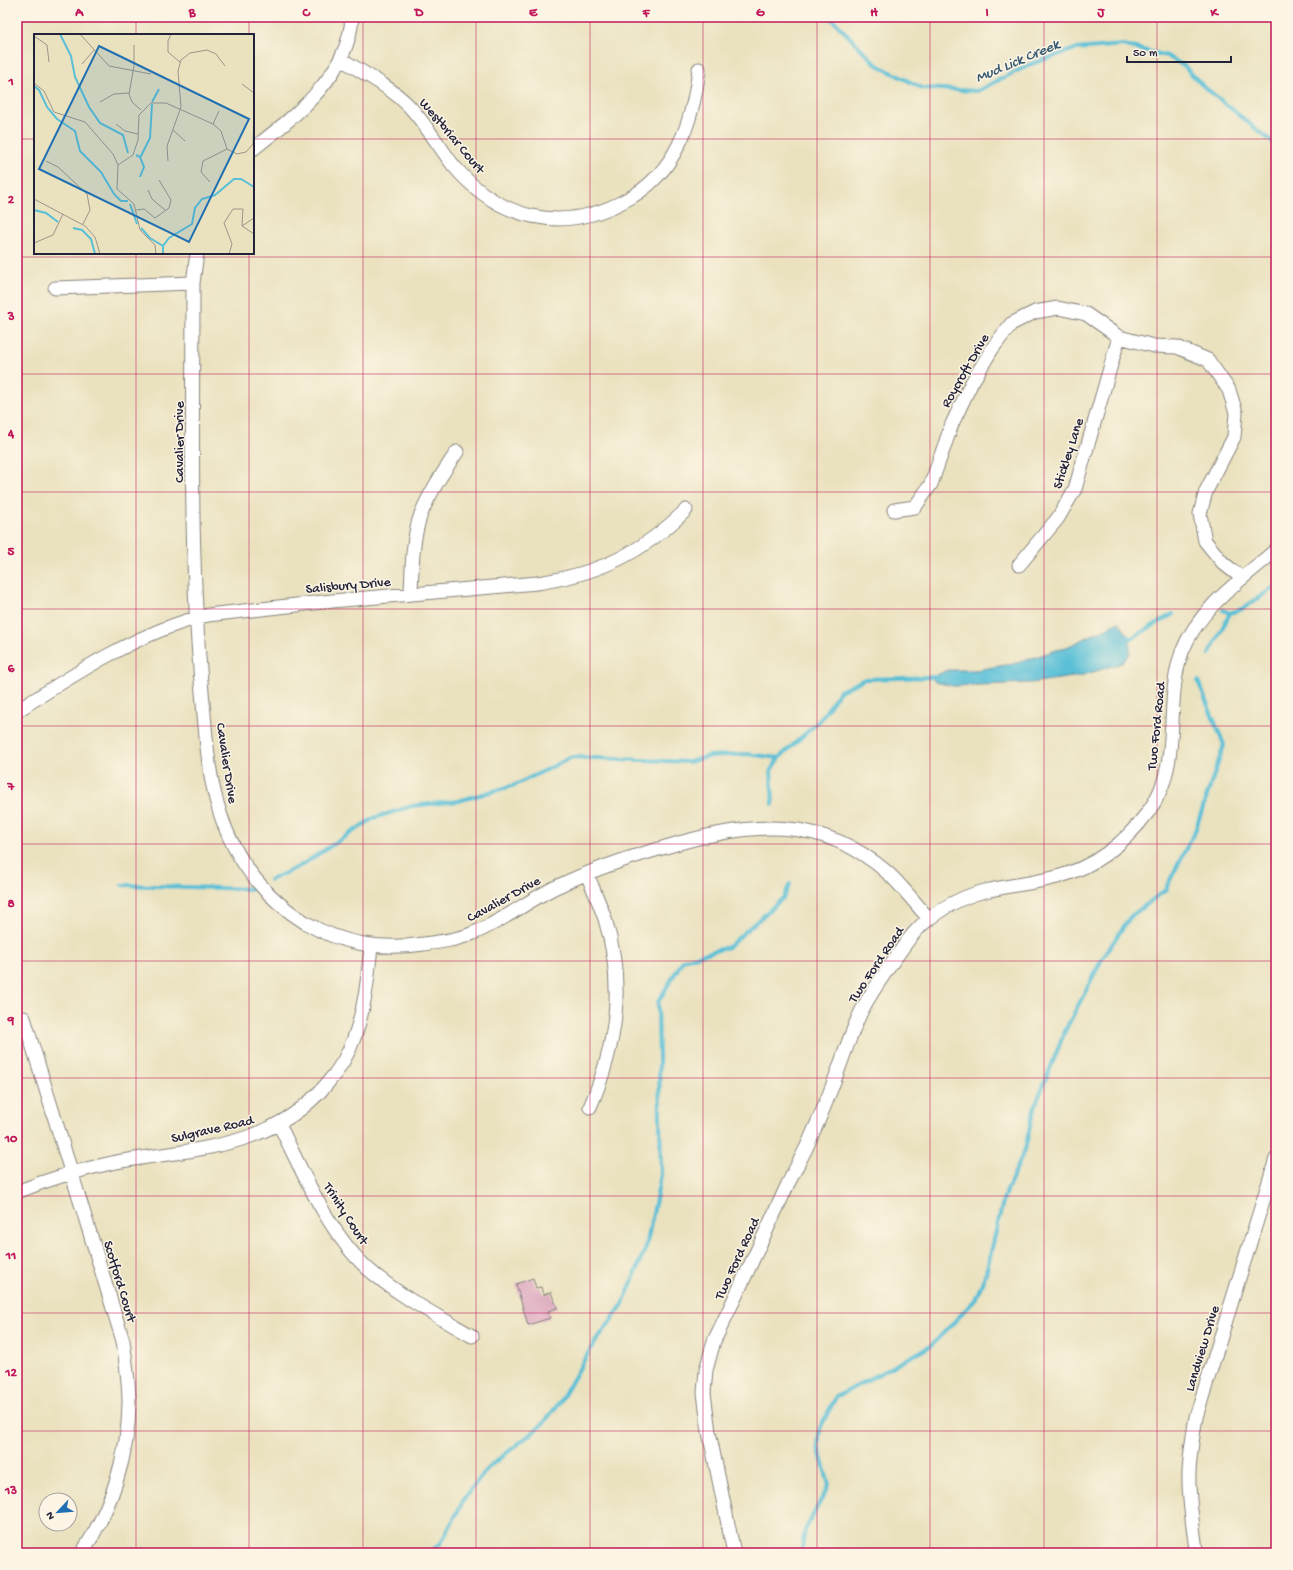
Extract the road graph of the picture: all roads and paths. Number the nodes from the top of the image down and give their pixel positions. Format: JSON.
{"nodes":[{"id":1,"x":352,"y":17,"type":"edge"},
{"id":2,"x":340,"y":59,"type":"junction"},
{"id":3,"x":698,"y":69,"type":"dead end"},
{"id":4,"x":254,"y":147,"type":"edge"},
{"id":5,"x":197,"y":254,"type":"edge"},
{"id":6,"x":193,"y":283,"type":"junction"},
{"id":7,"x":55,"y":288,"type":"dead end"},
{"id":8,"x":1119,"y":337,"type":"junction"},
{"id":9,"x":457,"y":452,"type":"dead end"},
{"id":10,"x":686,"y":510,"type":"dead end"},
{"id":11,"x":894,"y":510,"type":"dead end"},
{"id":12,"x":1276,"y":550,"type":"edge"},
{"id":13,"x":1019,"y":565,"type":"dead end"},
{"id":14,"x":1242,"y":578,"type":"junction"},
{"id":15,"x":411,"y":594,"type":"junction"},
{"id":16,"x":197,"y":618,"type":"junction"},
{"id":17,"x":17,"y":711,"type":"edge"},
{"id":18,"x":586,"y":874,"type":"junction"},
{"id":19,"x":929,"y":919,"type":"junction"},
{"id":20,"x":371,"y":946,"type":"junction"},
{"id":21,"x":24,"y":1018,"type":"dead end"},
{"id":22,"x":590,"y":1107,"type":"dead end"},
{"id":23,"x":279,"y":1124,"type":"junction"},
{"id":24,"x":1276,"y":1160,"type":"edge"},
{"id":25,"x":72,"y":1173,"type":"junction"},
{"id":26,"x":17,"y":1192,"type":"edge"},
{"id":27,"x":472,"y":1336,"type":"dead end"},
{"id":28,"x":1196,"y":1550,"type":"dead end"},
{"id":29,"x":82,"y":1553,"type":"edge"},
{"id":30,"x":734,"y":1553,"type":"edge"}],
"edges":[{"from":1,"to":2,"type":"street"},
{"from":2,"to":3,"type":"street","name":"Westbriar Court"},
{"from":2,"to":4,"type":"street"},
{"from":5,"to":6,"type":"street","name":"Cavalier Drive"},
{"from":6,"to":7,"type":"street"},
{"from":6,"to":16,"type":"street","name":"Cavalier Drive"},
{"from":8,"to":11,"type":"street","name":"Roycroft Drive"},
{"from":8,"to":13,"type":"street","name":"Stickley Lane"},
{"from":8,"to":14,"type":"street","name":"Roycroft Drive"},
{"from":9,"to":15,"type":"street"},
{"from":10,"to":15,"type":"street","name":"Salisbury Drive"},
{"from":12,"to":14,"type":"street","name":"Two Ford Road"},
{"from":14,"to":19,"type":"street","name":"Two Ford Road"},
{"from":15,"to":16,"type":"street","name":"Salisbury Drive"},
{"from":16,"to":17,"type":"street","name":"Salisbury Drive"},
{"from":16,"to":20,"type":"street","name":"Cavalier Drive"},
{"from":18,"to":19,"type":"street","name":"Cavalier Drive"},
{"from":18,"to":20,"type":"street","name":"Cavalier Drive"},
{"from":18,"to":22,"type":"street"},
{"from":19,"to":30,"type":"street","name":"Two Ford Road"},
{"from":20,"to":23,"type":"street","name":"Sulgrave Road"},
{"from":21,"to":25,"type":"street","name":"Scotford Court"},
{"from":23,"to":25,"type":"street","name":"Sulgrave Road"},
{"from":23,"to":27,"type":"street","name":"Trinity Court"},
{"from":24,"to":28,"type":"street","name":"Landview Drive"},
{"from":25,"to":26,"type":"street","name":"Sulgrave Road"},
{"from":25,"to":29,"type":"street","name":"Scotford Court"}]}
